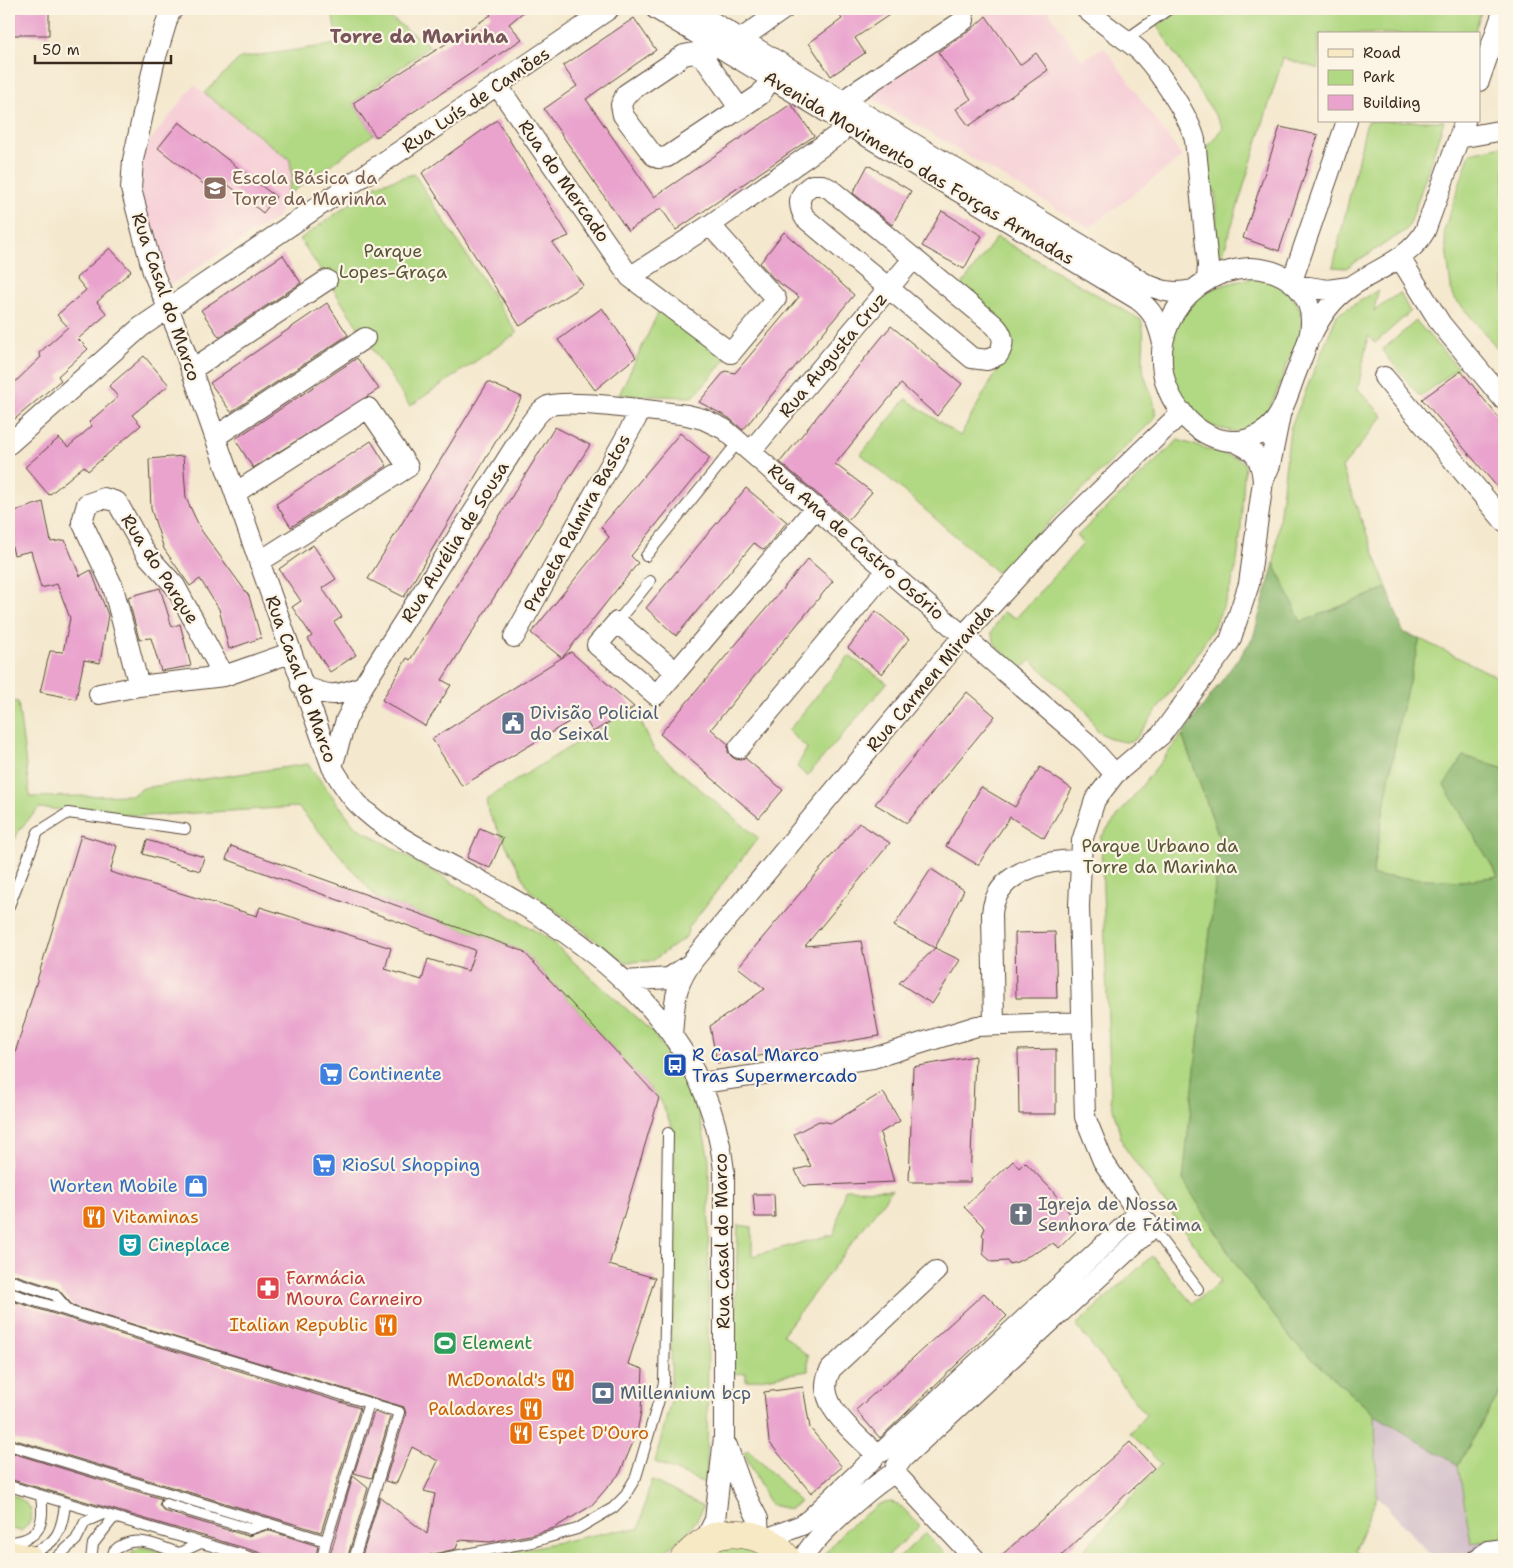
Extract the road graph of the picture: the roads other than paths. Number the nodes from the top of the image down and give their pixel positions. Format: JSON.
{"nodes":[{"id":1,"x":610,"y":9,"type":"edge"},
{"id":2,"x":656,"y":9,"type":"edge"},
{"id":3,"x":691,"y":9,"type":"edge"},
{"id":4,"x":784,"y":9,"type":"edge"},
{"id":5,"x":1086,"y":9,"type":"edge"},
{"id":6,"x":1169,"y":9,"type":"edge"},
{"id":7,"x":1504,"y":9,"type":"edge"},
{"id":8,"x":168,"y":10,"type":"edge"},
{"id":9,"x":964,"y":20,"type":"dead end"},
{"id":10,"x":1499,"y":33,"type":"edge"},
{"id":11,"x":741,"y":39,"type":"junction"},
{"id":12,"x":1125,"y":40,"type":"junction"},
{"id":13,"x":777,"y":71,"type":"junction"},
{"id":14,"x":1480,"y":79,"type":"edge"},
{"id":15,"x":498,"y":85,"type":"junction"},
{"id":16,"x":740,"y":109,"type":"junction"},
{"id":17,"x":846,"y":113,"type":"junction"},
{"id":18,"x":1346,"y":122,"type":"edge"},
{"id":19,"x":1462,"y":130,"type":"edge"},
{"id":20,"x":1504,"y":130,"type":"edge"},
{"id":21,"x":710,"y":225,"type":"junction"},
{"id":22,"x":1073,"y":250,"type":"junction"},
{"id":23,"x":914,"y":258,"type":"junction"},
{"id":24,"x":1400,"y":258,"type":"junction"},
{"id":25,"x":630,"y":277,"type":"junction"},
{"id":26,"x":327,"y":280,"type":"dead end"},
{"id":27,"x":1294,"y":283,"type":"junction"},
{"id":28,"x":1200,"y":285,"type":"junction"},
{"id":29,"x":1349,"y":287,"type":"junction"},
{"id":30,"x":889,"y":288,"type":"junction"},
{"id":31,"x":168,"y":308,"type":"junction"},
{"id":32,"x":365,"y":338,"type":"dead end"},
{"id":33,"x":1308,"y":340,"type":"junction"},
{"id":34,"x":1163,"y":343,"type":"junction"},
{"id":35,"x":191,"y":370,"type":"junction"},
{"id":36,"x":1384,"y":377,"type":"dead end"},
{"id":37,"x":1504,"y":400,"type":"edge"},
{"id":38,"x":554,"y":404,"type":"joint"},
{"id":39,"x":641,"y":410,"type":"junction"},
{"id":40,"x":1281,"y":411,"type":"junction"},
{"id":41,"x":1182,"y":412,"type":"junction"},
{"id":42,"x":215,"y":437,"type":"junction"},
{"id":43,"x":1233,"y":442,"type":"junction"},
{"id":44,"x":9,"y":444,"type":"edge"},
{"id":45,"x":745,"y":446,"type":"junction"},
{"id":46,"x":1264,"y":481,"type":"junction"},
{"id":47,"x":235,"y":493,"type":"junction"},
{"id":48,"x":816,"y":507,"type":"junction"},
{"id":49,"x":1504,"y":521,"type":"edge"},
{"id":50,"x":646,"y":556,"type":"dead end"},
{"id":51,"x":259,"y":562,"type":"junction"},
{"id":52,"x":888,"y":569,"type":"junction"},
{"id":53,"x":650,"y":581,"type":"dead end"},
{"id":54,"x":617,"y":622,"type":"junction"},
{"id":55,"x":964,"y":635,"type":"junction"},
{"id":56,"x":514,"y":637,"type":"dead end"},
{"id":57,"x":290,"y":653,"type":"junction"},
{"id":58,"x":676,"y":672,"type":"junction"},
{"id":59,"x":224,"y":676,"type":"junction"},
{"id":60,"x":302,"y":685,"type":"junction"},
{"id":61,"x":139,"y":686,"type":"junction"},
{"id":62,"x":363,"y":686,"type":"junction"},
{"id":63,"x":98,"y":694,"type":"dead end"},
{"id":64,"x":739,"y":748,"type":"dead end"},
{"id":65,"x":332,"y":768,"type":"junction"},
{"id":66,"x":1115,"y":774,"type":"junction"},
{"id":67,"x":186,"y":829,"type":"dead end"},
{"id":68,"x":1080,"y":860,"type":"junction"},
{"id":69,"x":9,"y":906,"type":"edge"},
{"id":70,"x":694,"y":959,"type":"junction"},
{"id":71,"x":625,"y":981,"type":"junction"},
{"id":72,"x":1082,"y":1022,"type":"junction"},
{"id":73,"x":994,"y":1024,"type":"junction"},
{"id":74,"x":672,"y":1035,"type":"junction"},
{"id":75,"x":702,"y":1083,"type":"junction"},
{"id":76,"x":668,"y":1133,"type":"dead end"},
{"id":77,"x":1145,"y":1221,"type":"junction"},
{"id":78,"x":936,"y":1270,"type":"dead end"},
{"id":79,"x":9,"y":1280,"type":"edge"},
{"id":80,"x":1198,"y":1289,"type":"dead end"},
{"id":81,"x":9,"y":1293,"type":"edge"},
{"id":82,"x":70,"y":1312,"type":"junction"},
{"id":83,"x":369,"y":1403,"type":"junction"},
{"id":84,"x":724,"y":1437,"type":"junction"},
{"id":85,"x":9,"y":1445,"type":"edge"},
{"id":86,"x":877,"y":1455,"type":"junction"},
{"id":87,"x":893,"y":1472,"type":"junction"},
{"id":88,"x":9,"y":1486,"type":"edge"},
{"id":89,"x":41,"y":1496,"type":"junction"},
{"id":90,"x":65,"y":1504,"type":"junction"},
{"id":91,"x":166,"y":1504,"type":"dead end"},
{"id":92,"x":102,"y":1515,"type":"junction"},
{"id":93,"x":114,"y":1517,"type":"junction"},
{"id":94,"x":268,"y":1523,"type":"junction"},
{"id":95,"x":761,"y":1539,"type":"junction"},
{"id":96,"x":326,"y":1541,"type":"junction"},
{"id":97,"x":201,"y":1542,"type":"junction"},
{"id":98,"x":1504,"y":1549,"type":"edge"},
{"id":99,"x":690,"y":1553,"type":"edge"},
{"id":100,"x":16,"y":1554,"type":"edge"},
{"id":101,"x":54,"y":1559,"type":"edge"},
{"id":102,"x":91,"y":1559,"type":"edge"},
{"id":103,"x":112,"y":1559,"type":"edge"},
{"id":104,"x":256,"y":1559,"type":"edge"},
{"id":105,"x":322,"y":1559,"type":"edge"},
{"id":106,"x":354,"y":1559,"type":"edge"},
{"id":107,"x":438,"y":1559,"type":"edge"},
{"id":108,"x":788,"y":1559,"type":"edge"},
{"id":109,"x":802,"y":1559,"type":"edge"},
{"id":110,"x":975,"y":1559,"type":"edge"},
{"id":111,"x":1477,"y":1559,"type":"edge"}],
"edges":[{"from":1,"to":15,"type":"street","name":"Rua Luís de Camões"},
{"from":2,"to":13,"type":"street","name":"Avenida Movimento das Forças Armadas"},
{"from":3,"to":11,"type":"street","name":"Avenida Movimento das Forças Armadas"},
{"from":4,"to":11,"type":"street"},
{"from":5,"to":12,"type":"street"},
{"from":6,"to":12,"type":"lane"},
{"from":7,"to":10,"type":"street"},
{"from":8,"to":31,"type":"street","name":"Rua Casal do Marco"},
{"from":9,"to":17,"type":"street"},
{"from":10,"to":14,"type":"street"},
{"from":11,"to":13,"type":"street","name":"Avenida Movimento das Forças Armadas"},
{"from":12,"to":28,"type":"street"},
{"from":13,"to":16,"type":"street"},
{"from":13,"to":17,"type":"street","name":"Avenida Movimento das Forças Armadas"},
{"from":15,"to":25,"type":"street","name":"Rua do Mercado"},
{"from":15,"to":31,"type":"street","name":"Rua Luís de Camões"},
{"from":16,"to":16,"type":"street"},
{"from":17,"to":21,"type":"street"},
{"from":17,"to":22,"type":"street","name":"Avenida Movimento das Forças Armadas"},
{"from":18,"to":27,"type":"street"},
{"from":19,"to":20,"type":"street"},
{"from":19,"to":24,"type":"street"},
{"from":21,"to":25,"type":"street"},
{"from":21,"to":25,"type":"street","name":"Rua do Mercado"},
{"from":22,"to":28,"type":"street","name":"Avenida Movimento das Forças Armadas"},
{"from":22,"to":34,"type":"street","name":"Avenida Movimento das Forças Armadas"},
{"from":23,"to":30,"type":"street","name":"Rua Augusta Cruz"},
{"from":23,"to":30,"type":"street"},
{"from":23,"to":30,"type":"street"},
{"from":24,"to":29,"type":"street"},
{"from":24,"to":37,"type":"street"},
{"from":26,"to":35,"type":"street"},
{"from":27,"to":28,"type":"street"},
{"from":27,"to":29,"type":"street"},
{"from":27,"to":33,"type":"street"},
{"from":28,"to":34,"type":"street"},
{"from":29,"to":33,"type":"street"},
{"from":30,"to":45,"type":"street","name":"Rua Augusta Cruz"},
{"from":31,"to":35,"type":"street","name":"Rua Casal do Marco"},
{"from":31,"to":44,"type":"street","name":"Rua Luís de Camões"},
{"from":32,"to":42,"type":"street"},
{"from":33,"to":40,"type":"street"},
{"from":34,"to":41,"type":"street"},
{"from":35,"to":42,"type":"street","name":"Rua Casal do Marco"},
{"from":36,"to":49,"type":"street"},
{"from":38,"to":39,"type":"street","name":"Rua Ana de Castro Osório"},
{"from":38,"to":62,"type":"street","name":"Rua Aurélia de Sousa"},
{"from":39,"to":45,"type":"street","name":"Rua Ana de Castro Osório"},
{"from":39,"to":56,"type":"street","name":"Praceta Palmira Bastos"},
{"from":40,"to":43,"type":"street"},
{"from":40,"to":46,"type":"street"},
{"from":41,"to":43,"type":"street"},
{"from":41,"to":55,"type":"street","name":"Rua Carmen Miranda"},
{"from":42,"to":47,"type":"street","name":"Rua Casal do Marco"},
{"from":43,"to":46,"type":"street"},
{"from":45,"to":48,"type":"street","name":"Rua Ana de Castro Osório"},
{"from":45,"to":50,"type":"lane"},
{"from":46,"to":66,"type":"street"},
{"from":47,"to":51,"type":"street","name":"Rua Casal do Marco"},
{"from":47,"to":51,"type":"street"},
{"from":48,"to":52,"type":"street","name":"Rua Ana de Castro Osório"},
{"from":48,"to":58,"type":"street"},
{"from":51,"to":57,"type":"street","name":"Rua Casal do Marco"},
{"from":52,"to":55,"type":"street","name":"Rua Ana de Castro Osório"},
{"from":52,"to":64,"type":"street"},
{"from":53,"to":54,"type":"lane"},
{"from":54,"to":58,"type":"street"},
{"from":54,"to":58,"type":"street"},
{"from":55,"to":66,"type":"street","name":"Rua Ana de Castro Osório"},
{"from":55,"to":70,"type":"street","name":"Rua Carmen Miranda"},
{"from":57,"to":59,"type":"street"},
{"from":57,"to":60,"type":"street","name":"Rua Casal do Marco"},
{"from":59,"to":61,"type":"street"},
{"from":59,"to":61,"type":"street","name":"Rua do Parque"},
{"from":60,"to":62,"type":"street"},
{"from":60,"to":65,"type":"street","name":"Rua Casal do Marco"},
{"from":61,"to":63,"type":"street"},
{"from":62,"to":65,"type":"street","name":"Rua Aurélia de Sousa"},
{"from":65,"to":71,"type":"street","name":"Rua Casal do Marco"},
{"from":66,"to":68,"type":"street"},
{"from":67,"to":69,"type":"lane"},
{"from":68,"to":72,"type":"street"},
{"from":68,"to":73,"type":"street"},
{"from":70,"to":71,"type":"street","name":"Rua Carmen Miranda"},
{"from":70,"to":74,"type":"street","name":"Rua Carmen Miranda"},
{"from":71,"to":74,"type":"street","name":"Rua Casal do Marco"},
{"from":72,"to":73,"type":"street"},
{"from":72,"to":77,"type":"street"},
{"from":73,"to":75,"type":"street"},
{"from":74,"to":75,"type":"street","name":"Rua Casal do Marco"},
{"from":75,"to":84,"type":"street","name":"Rua Casal do Marco"},
{"from":76,"to":107,"type":"lane"},
{"from":77,"to":80,"type":"lane"},
{"from":77,"to":86,"type":"street"},
{"from":77,"to":87,"type":"street"},
{"from":78,"to":86,"type":"street"},
{"from":79,"to":82,"type":"lane"},
{"from":81,"to":82,"type":"lane"},
{"from":82,"to":83,"type":"lane"},
{"from":83,"to":96,"type":"lane"},
{"from":83,"to":106,"type":"lane"},
{"from":84,"to":95,"type":"street","name":"Rua Casal do Marco"},
{"from":84,"to":99,"type":"street","name":"Rua Casal do Marco"},
{"from":85,"to":94,"type":"lane"},
{"from":86,"to":87,"type":"street"},
{"from":86,"to":95,"type":"street"},
{"from":87,"to":109,"type":"street"},
{"from":87,"to":110,"type":"street"},
{"from":88,"to":89,"type":"lane"},
{"from":89,"to":90,"type":"lane"},
{"from":89,"to":100,"type":"lane"},
{"from":90,"to":92,"type":"lane"},
{"from":90,"to":100,"type":"lane"},
{"from":91,"to":94,"type":"lane"},
{"from":92,"to":93,"type":"lane"},
{"from":92,"to":101,"type":"lane"},
{"from":93,"to":97,"type":"lane"},
{"from":93,"to":102,"type":"lane"},
{"from":94,"to":96,"type":"lane"},
{"from":95,"to":99,"type":"main road"},
{"from":95,"to":108,"type":"main road"},
{"from":96,"to":105,"type":"lane"},
{"from":97,"to":103,"type":"lane"},
{"from":97,"to":104,"type":"lane"},
{"from":98,"to":111,"type":"street"}]}
